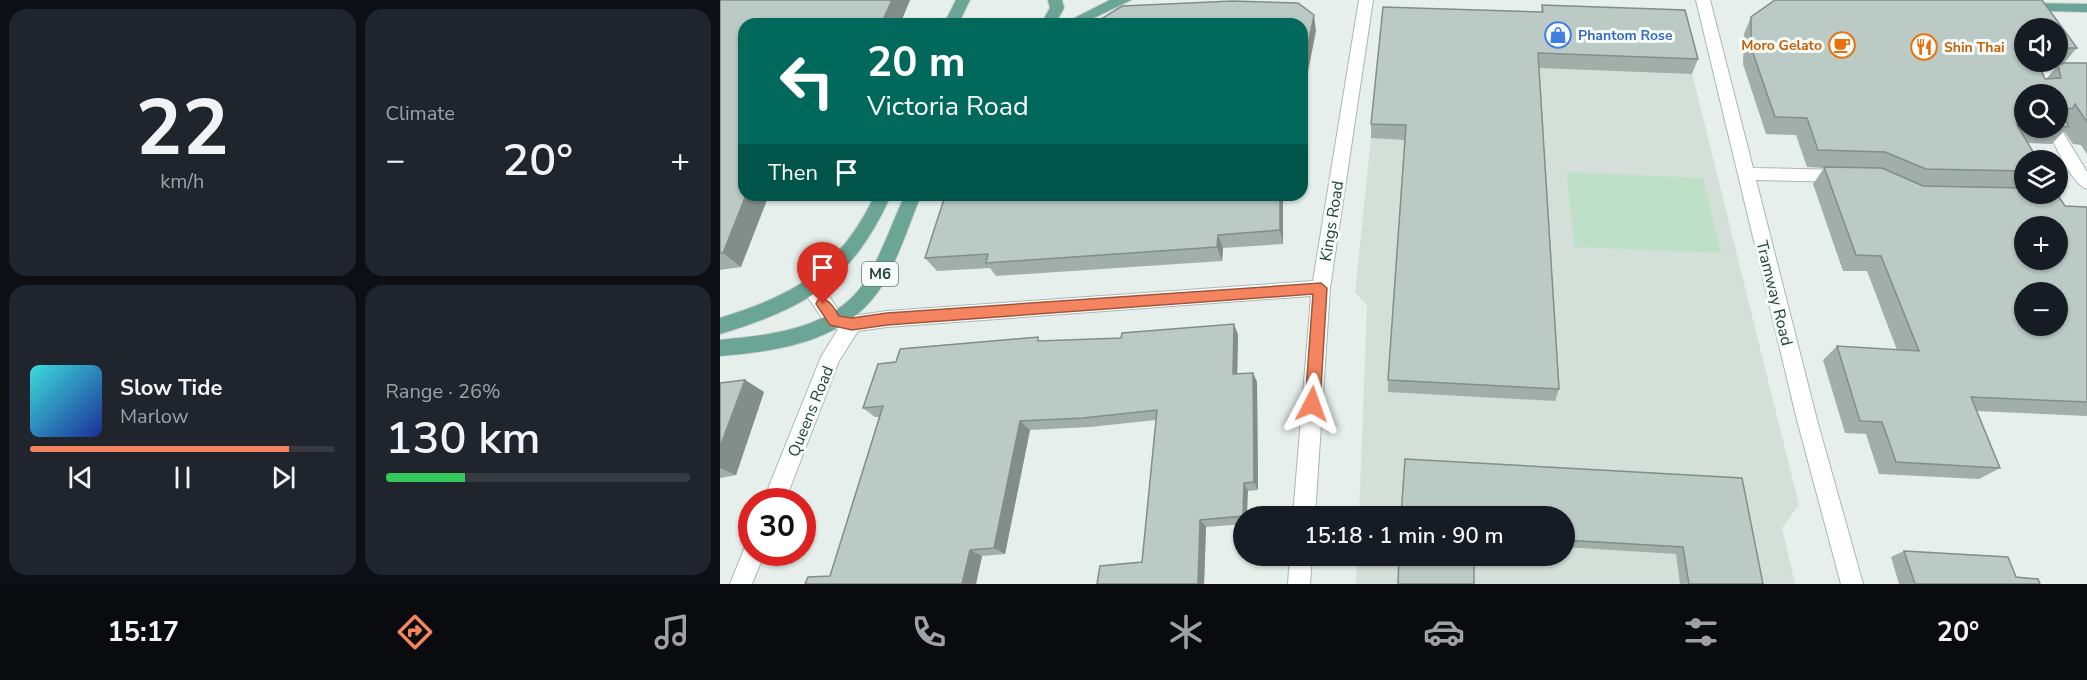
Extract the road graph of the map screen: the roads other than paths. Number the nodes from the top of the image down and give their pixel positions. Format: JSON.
{"nodes":[{"id":1,"x":1055,"y":0,"type":"edge"},
{"id":2,"x":1124,"y":0,"type":"edge"},
{"id":3,"x":1366,"y":0,"type":"edge"},
{"id":4,"x":1703,"y":0,"type":"edge"},
{"id":5,"x":2006,"y":7,"type":"edge"},
{"id":6,"x":2087,"y":8,"type":"edge"},
{"id":7,"x":1051,"y":18,"type":"edge"},
{"id":8,"x":1082,"y":18,"type":"edge"},
{"id":9,"x":2087,"y":74,"type":"edge"},
{"id":10,"x":2033,"y":84,"type":"edge"},
{"id":11,"x":2059,"y":138,"type":"edge"},
{"id":12,"x":1745,"y":174,"type":"junction"},
{"id":13,"x":1860,"y":177,"type":"edge"},
{"id":14,"x":2087,"y":183,"type":"edge"},
{"id":15,"x":881,"y":201,"type":"edge"},
{"id":16,"x":911,"y":201,"type":"edge"},
{"id":17,"x":811,"y":288,"type":"junction"},
{"id":18,"x":1321,"y":288,"type":"junction"},
{"id":19,"x":844,"y":323,"type":"junction"},
{"id":20,"x":720,"y":326,"type":"edge"},
{"id":21,"x":720,"y":348,"type":"edge"},
{"id":22,"x":779,"y":488,"type":"edge"},
{"id":23,"x":1305,"y":506,"type":"edge"},
{"id":24,"x":748,"y":566,"type":"edge"},
{"id":25,"x":1300,"y":566,"type":"edge"},
{"id":26,"x":741,"y":584,"type":"edge"},
{"id":27,"x":1299,"y":584,"type":"edge"},
{"id":28,"x":1852,"y":584,"type":"edge"}],
"edges":[{"from":1,"to":7,"type":"main road"},
{"from":2,"to":8,"type":"main road"},
{"from":3,"to":18,"type":"street","name":"Kings Road"},
{"from":4,"to":12,"type":"street","name":"Tramway Road"},
{"from":5,"to":6,"type":"main road"},
{"from":9,"to":10,"type":"street"},
{"from":11,"to":14,"type":"street"},
{"from":12,"to":13,"type":"street"},
{"from":12,"to":28,"type":"street","name":"Tramway Road"},
{"from":15,"to":17,"type":"main road","number":"M6"},
{"from":16,"to":19,"type":"main road","name":"Queens Road","number":"M6"},
{"from":17,"to":19,"type":"street"},
{"from":17,"to":20,"type":"main road","number":"M6"},
{"from":18,"to":19,"type":"street"},
{"from":18,"to":23,"type":"street","name":"Kings Road"},
{"from":19,"to":21,"type":"main road","number":"M6"},
{"from":19,"to":22,"type":"street","name":"Queens Road"},
{"from":24,"to":26,"type":"street"},
{"from":25,"to":27,"type":"street"}]}
